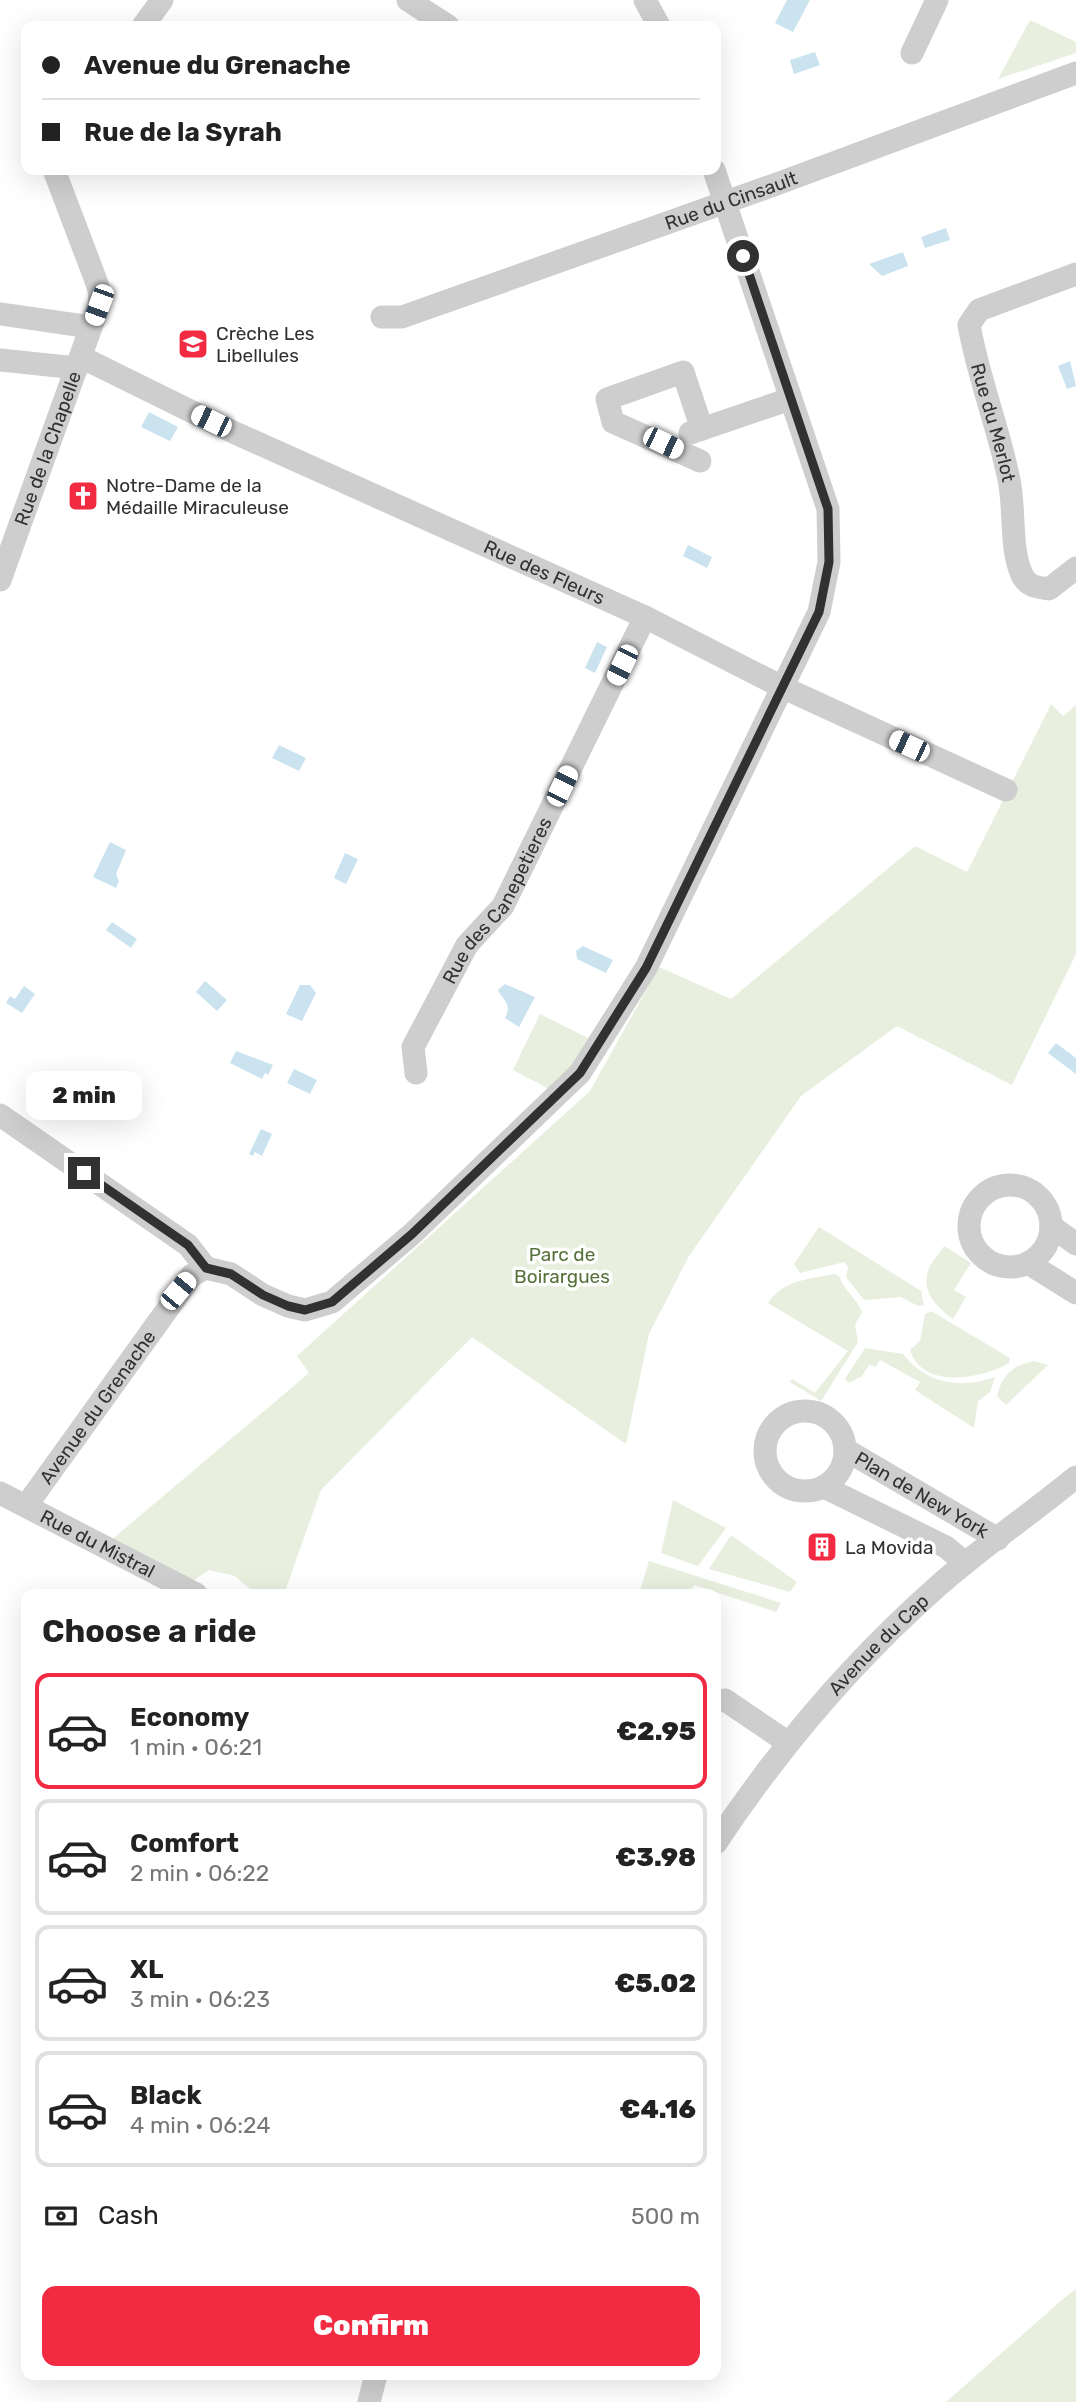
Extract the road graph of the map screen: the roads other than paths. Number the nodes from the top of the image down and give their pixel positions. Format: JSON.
{"nodes":[{"id":1,"x":162,"y":0,"type":"edge"},
{"id":2,"x":408,"y":0,"type":"edge"},
{"id":3,"x":645,"y":0,"type":"edge"},
{"id":4,"x":937,"y":0,"type":"edge"},
{"id":5,"x":147,"y":21,"type":"edge"},
{"id":6,"x":440,"y":21,"type":"edge"},
{"id":7,"x":656,"y":21,"type":"edge"},
{"id":8,"x":912,"y":53,"type":"dead end"},
{"id":9,"x":1076,"y":73,"type":"edge"},
{"id":10,"x":56,"y":175,"type":"edge"},
{"id":11,"x":716,"y":175,"type":"edge"},
{"id":12,"x":726,"y":201,"type":"junction"},
{"id":13,"x":1076,"y":274,"type":"edge"},
{"id":14,"x":0,"y":314,"type":"edge"},
{"id":15,"x":382,"y":317,"type":"dead end"},
{"id":16,"x":91,"y":327,"type":"junction"},
{"id":17,"x":0,"y":360,"type":"edge"},
{"id":18,"x":79,"y":362,"type":"junction"},
{"id":19,"x":790,"y":399,"type":"junction"},
{"id":20,"x":702,"y":429,"type":"junction"},
{"id":21,"x":663,"y":443,"type":"junction"},
{"id":22,"x":700,"y":461,"type":"dead end"},
{"id":23,"x":1076,"y":568,"type":"edge"},
{"id":24,"x":0,"y":580,"type":"edge"},
{"id":25,"x":645,"y":617,"type":"junction"},
{"id":26,"x":782,"y":687,"type":"junction"},
{"id":27,"x":1006,"y":790,"type":"dead end"},
{"id":28,"x":416,"y":1073,"type":"dead end"},
{"id":29,"x":0,"y":1115,"type":"edge"},
{"id":30,"x":1051,"y":1226,"type":"junction"},
{"id":31,"x":1076,"y":1244,"type":"edge"},
{"id":32,"x":1028,"y":1263,"type":"junction"},
{"id":33,"x":206,"y":1268,"type":"junction"},
{"id":34,"x":1076,"y":1293,"type":"edge"},
{"id":35,"x":846,"y":1450,"type":"junction"},
{"id":36,"x":1076,"y":1477,"type":"edge"},
{"id":37,"x":824,"y":1487,"type":"junction"},
{"id":38,"x":0,"y":1493,"type":"edge"},
{"id":39,"x":26,"y":1506,"type":"junction"},
{"id":40,"x":998,"y":1539,"type":"junction"},
{"id":41,"x":965,"y":1563,"type":"junction"},
{"id":42,"x":186,"y":1589,"type":"edge"},
{"id":43,"x":725,"y":1700,"type":"dead end"},
{"id":44,"x":787,"y":1742,"type":"junction"},
{"id":45,"x":721,"y":1836,"type":"edge"},
{"id":46,"x":375,"y":2380,"type":"edge"},
{"id":47,"x":369,"y":2402,"type":"edge"}],
"edges":[{"from":1,"to":5,"type":"street"},
{"from":2,"to":6,"type":"street"},
{"from":3,"to":7,"type":"street"},
{"from":4,"to":8,"type":"street"},
{"from":9,"to":12,"type":"street","name":"Rue du Cinsault"},
{"from":10,"to":16,"type":"street","name":"Rue de la Chapelle"},
{"from":11,"to":12,"type":"street"},
{"from":12,"to":15,"type":"street","name":"Rue du Cinsault"},
{"from":12,"to":19,"type":"street"},
{"from":13,"to":23,"type":"street","name":"Rue du Merlot"},
{"from":14,"to":16,"type":"street"},
{"from":16,"to":18,"type":"street","name":"Rue de la Chapelle"},
{"from":17,"to":18,"type":"street"},
{"from":18,"to":24,"type":"street","name":"Rue de la Chapelle"},
{"from":18,"to":25,"type":"street","name":"Rue des Fleurs"},
{"from":19,"to":20,"type":"street"},
{"from":19,"to":26,"type":"street"},
{"from":20,"to":21,"type":"street"},
{"from":20,"to":21,"type":"street"},
{"from":21,"to":22,"type":"street"},
{"from":25,"to":26,"type":"street","name":"Rue des Fleurs"},
{"from":25,"to":28,"type":"street","name":"Rue des Canepetieres"},
{"from":26,"to":27,"type":"street","name":"Rue des Fleurs"},
{"from":26,"to":33,"type":"street"},
{"from":29,"to":33,"type":"street"},
{"from":30,"to":31,"type":"street"},
{"from":30,"to":32,"type":"street"},
{"from":30,"to":32,"type":"street"},
{"from":32,"to":34,"type":"street"},
{"from":33,"to":39,"type":"street","name":"Avenue du Grenache"},
{"from":35,"to":37,"type":"street","name":"Plan de New York"},
{"from":35,"to":37,"type":"street","name":"Plan de New York"},
{"from":35,"to":40,"type":"street","name":"Plan de New York"},
{"from":36,"to":40,"type":"street","name":"Avenue du Cap"},
{"from":37,"to":41,"type":"street","name":"Plan de New York"},
{"from":38,"to":39,"type":"street","name":"Rue du Mistral"},
{"from":39,"to":42,"type":"street","name":"Rue du Mistral"},
{"from":40,"to":41,"type":"street","name":"Avenue du Cap"},
{"from":41,"to":44,"type":"street","name":"Avenue du Cap"},
{"from":43,"to":44,"type":"street"},
{"from":44,"to":45,"type":"street","name":"Avenue du Cap"},
{"from":46,"to":47,"type":"street"}]}
